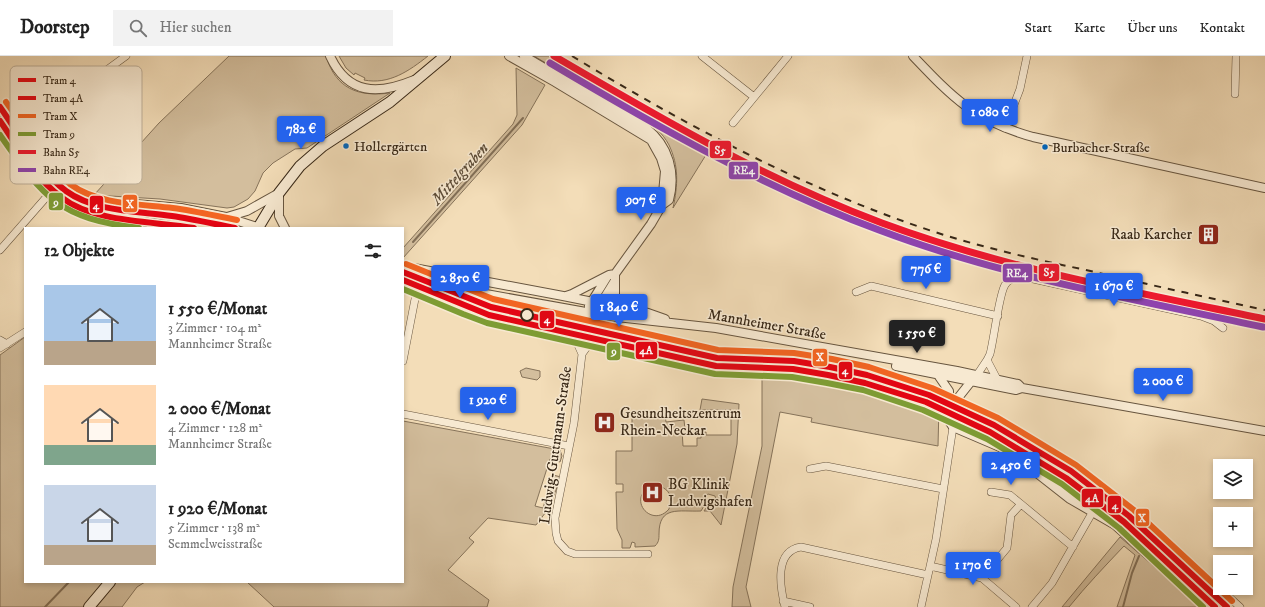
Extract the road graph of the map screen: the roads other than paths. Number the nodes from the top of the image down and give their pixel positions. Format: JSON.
{"nodes":[{"id":1,"x":330,"y":56,"type":"edge"},
{"id":2,"x":446,"y":56,"type":"edge"},
{"id":3,"x":509,"y":56,"type":"edge"},
{"id":4,"x":524,"y":56,"type":"edge"},
{"id":5,"x":702,"y":56,"type":"edge"},
{"id":6,"x":788,"y":56,"type":"edge"},
{"id":7,"x":913,"y":56,"type":"edge"},
{"id":8,"x":1027,"y":56,"type":"edge"},
{"id":9,"x":1236,"y":56,"type":"edge"},
{"id":10,"x":122,"y":57,"type":"edge"},
{"id":11,"x":110,"y":66,"type":"edge"},
{"id":12,"x":420,"y":78,"type":"junction"},
{"id":13,"x":557,"y":79,"type":"junction"},
{"id":14,"x":1235,"y":94,"type":"dead end"},
{"id":15,"x":754,"y":97,"type":"junction"},
{"id":16,"x":0,"y":109,"type":"edge"},
{"id":17,"x":10,"y":122,"type":"edge"},
{"id":18,"x":733,"y":123,"type":"dead end"},
{"id":19,"x":1005,"y":128,"type":"junction"},
{"id":20,"x":57,"y":185,"type":"joint"},
{"id":21,"x":1265,"y":188,"type":"edge"},
{"id":22,"x":279,"y":192,"type":"junction"},
{"id":23,"x":70,"y":196,"type":"junction"},
{"id":24,"x":226,"y":217,"type":"junction"},
{"id":25,"x":129,"y":219,"type":"junction"},
{"id":26,"x":125,"y":227,"type":"edge"},
{"id":27,"x":176,"y":227,"type":"edge"},
{"id":28,"x":255,"y":227,"type":"edge"},
{"id":29,"x":259,"y":227,"type":"edge"},
{"id":30,"x":284,"y":227,"type":"edge"},
{"id":31,"x":3,"y":242,"type":"edge"},
{"id":32,"x":0,"y":250,"type":"edge"},
{"id":33,"x":404,"y":266,"type":"edge"},
{"id":34,"x":612,"y":277,"type":"junction"},
{"id":35,"x":404,"y":279,"type":"edge"},
{"id":36,"x":856,"y":292,"type":"dead end"},
{"id":37,"x":563,"y":296,"type":"junction"},
{"id":38,"x":415,"y":299,"type":"dead end"},
{"id":39,"x":591,"y":302,"type":"junction"},
{"id":40,"x":600,"y":304,"type":"junction"},
{"id":41,"x":628,"y":310,"type":"junction"},
{"id":42,"x":586,"y":312,"type":"junction"},
{"id":43,"x":595,"y":314,"type":"junction"},
{"id":44,"x":998,"y":316,"type":"junction"},
{"id":45,"x":647,"y":317,"type":"junction"},
{"id":46,"x":1223,"y":328,"type":"dead end"},
{"id":47,"x":24,"y":333,"type":"edge"},
{"id":48,"x":0,"y":340,"type":"edge"},
{"id":49,"x":3,"y":346,"type":"edge"},
{"id":50,"x":853,"y":353,"type":"junction"},
{"id":51,"x":582,"y":354,"type":"junction"},
{"id":52,"x":404,"y":356,"type":"edge"},
{"id":53,"x":987,"y":360,"type":"junction"},
{"id":54,"x":938,"y":375,"type":"junction"},
{"id":55,"x":974,"y":378,"type":"junction"},
{"id":56,"x":997,"y":379,"type":"junction"},
{"id":57,"x":1022,"y":388,"type":"junction"},
{"id":58,"x":404,"y":414,"type":"edge"},
{"id":59,"x":951,"y":424,"type":"junction"},
{"id":60,"x":1265,"y":430,"type":"edge"},
{"id":61,"x":569,"y":446,"type":"junction"},
{"id":62,"x":810,"y":469,"type":"dead end"},
{"id":63,"x":943,"y":489,"type":"junction"},
{"id":64,"x":991,"y":492,"type":"dead end"},
{"id":65,"x":1021,"y":504,"type":"junction"},
{"id":66,"x":1092,"y":513,"type":"junction"},
{"id":67,"x":1073,"y":547,"type":"junction"},
{"id":68,"x":648,"y":554,"type":"dead end"},
{"id":69,"x":930,"y":566,"type":"junction"},
{"id":70,"x":928,"y":575,"type":"junction"},
{"id":71,"x":982,"y":578,"type":"junction"},
{"id":72,"x":109,"y":583,"type":"edge"},
{"id":73,"x":1230,"y":598,"type":"dead end"},
{"id":74,"x":784,"y":604,"type":"edge"},
{"id":75,"x":89,"y":607,"type":"edge"},
{"id":76,"x":810,"y":607,"type":"edge"},
{"id":77,"x":921,"y":607,"type":"edge"},
{"id":78,"x":1016,"y":607,"type":"edge"},
{"id":79,"x":1032,"y":607,"type":"edge"},
{"id":80,"x":1207,"y":607,"type":"edge"},
{"id":81,"x":1240,"y":607,"type":"edge"}],
"edges":[{"from":1,"to":12,"type":"street"},
{"from":2,"to":12,"type":"main road"},
{"from":3,"to":13,"type":"street"},
{"from":4,"to":13,"type":"street"},
{"from":5,"to":15,"type":"street"},
{"from":6,"to":15,"type":"street"},
{"from":7,"to":19,"type":"street"},
{"from":8,"to":19,"type":"street"},
{"from":9,"to":14,"type":"street"},
{"from":10,"to":11,"type":"street"},
{"from":12,"to":22,"type":"main road"},
{"from":13,"to":34,"type":"street"},
{"from":15,"to":18,"type":"street"},
{"from":16,"to":17,"type":"street"},
{"from":19,"to":21,"type":"street"},
{"from":20,"to":23,"type":"street"},
{"from":20,"to":31,"type":"street"},
{"from":22,"to":24,"type":"street"},
{"from":22,"to":29,"type":"main road"},
{"from":22,"to":30,"type":"street"},
{"from":23,"to":24,"type":"street"},
{"from":23,"to":25,"type":"street"},
{"from":24,"to":28,"type":"street"},
{"from":25,"to":26,"type":"street"},
{"from":25,"to":27,"type":"street"},
{"from":31,"to":32,"type":"street"},
{"from":33,"to":37,"type":"street","name":"Mannheimer Straße"},
{"from":34,"to":37,"type":"street"},
{"from":34,"to":39,"type":"street"},
{"from":34,"to":40,"type":"street"},
{"from":34,"to":41,"type":"street"},
{"from":35,"to":42,"type":"street","name":"Mannheimer Straße"},
{"from":36,"to":44,"type":"street"},
{"from":37,"to":39,"type":"street","name":"Mannheimer Straße"},
{"from":38,"to":52,"type":"street"},
{"from":39,"to":40,"type":"street","name":"Mannheimer Straße"},
{"from":39,"to":42,"type":"street"},
{"from":40,"to":41,"type":"street","name":"Mannheimer Straße"},
{"from":40,"to":43,"type":"street"},
{"from":41,"to":45,"type":"street","name":"Mannheimer Straße"},
{"from":42,"to":43,"type":"street","name":"Mannheimer Straße"},
{"from":42,"to":51,"type":"street","name":"Ludwig-Guttmann-Straße"},
{"from":43,"to":45,"type":"street","name":"Mannheimer Straße"},
{"from":43,"to":51,"type":"street","name":"Ludwig-Guttmann-Straße"},
{"from":44,"to":46,"type":"street"},
{"from":44,"to":53,"type":"street"},
{"from":45,"to":50,"type":"street","name":"Mannheimer Straße"},
{"from":47,"to":49,"type":"street"},
{"from":48,"to":49,"type":"street"},
{"from":50,"to":54,"type":"street","name":"Mannheimer Straße"},
{"from":50,"to":55,"type":"street","name":"Mannheimer Straße"},
{"from":51,"to":61,"type":"street","name":"Ludwig-Guttmann-Straße"},
{"from":53,"to":55,"type":"street"},
{"from":53,"to":56,"type":"street"},
{"from":54,"to":55,"type":"street","name":"Mannheimer Straße"},
{"from":54,"to":59,"type":"street"},
{"from":55,"to":56,"type":"street","name":"Mannheimer Straße"},
{"from":55,"to":57,"type":"street","name":"Mannheimer Straße"},
{"from":55,"to":59,"type":"street"},
{"from":56,"to":57,"type":"street","name":"Mannheimer Straße"},
{"from":57,"to":60,"type":"street","name":"Mannheimer Straße"},
{"from":58,"to":61,"type":"street"},
{"from":59,"to":63,"type":"street"},
{"from":59,"to":66,"type":"street"},
{"from":61,"to":68,"type":"street","name":"Ludwig-Guttmann-Straße"},
{"from":62,"to":63,"type":"street"},
{"from":63,"to":69,"type":"street"},
{"from":64,"to":65,"type":"street"},
{"from":65,"to":67,"type":"street"},
{"from":65,"to":71,"type":"street"},
{"from":66,"to":67,"type":"street"},
{"from":66,"to":80,"type":"street"},
{"from":67,"to":79,"type":"street"},
{"from":69,"to":70,"type":"street"},
{"from":69,"to":71,"type":"street"},
{"from":70,"to":74,"type":"street"},
{"from":70,"to":77,"type":"street"},
{"from":71,"to":78,"type":"street"},
{"from":72,"to":75,"type":"main road"},
{"from":73,"to":81,"type":"street"},
{"from":74,"to":76,"type":"street"}]}
